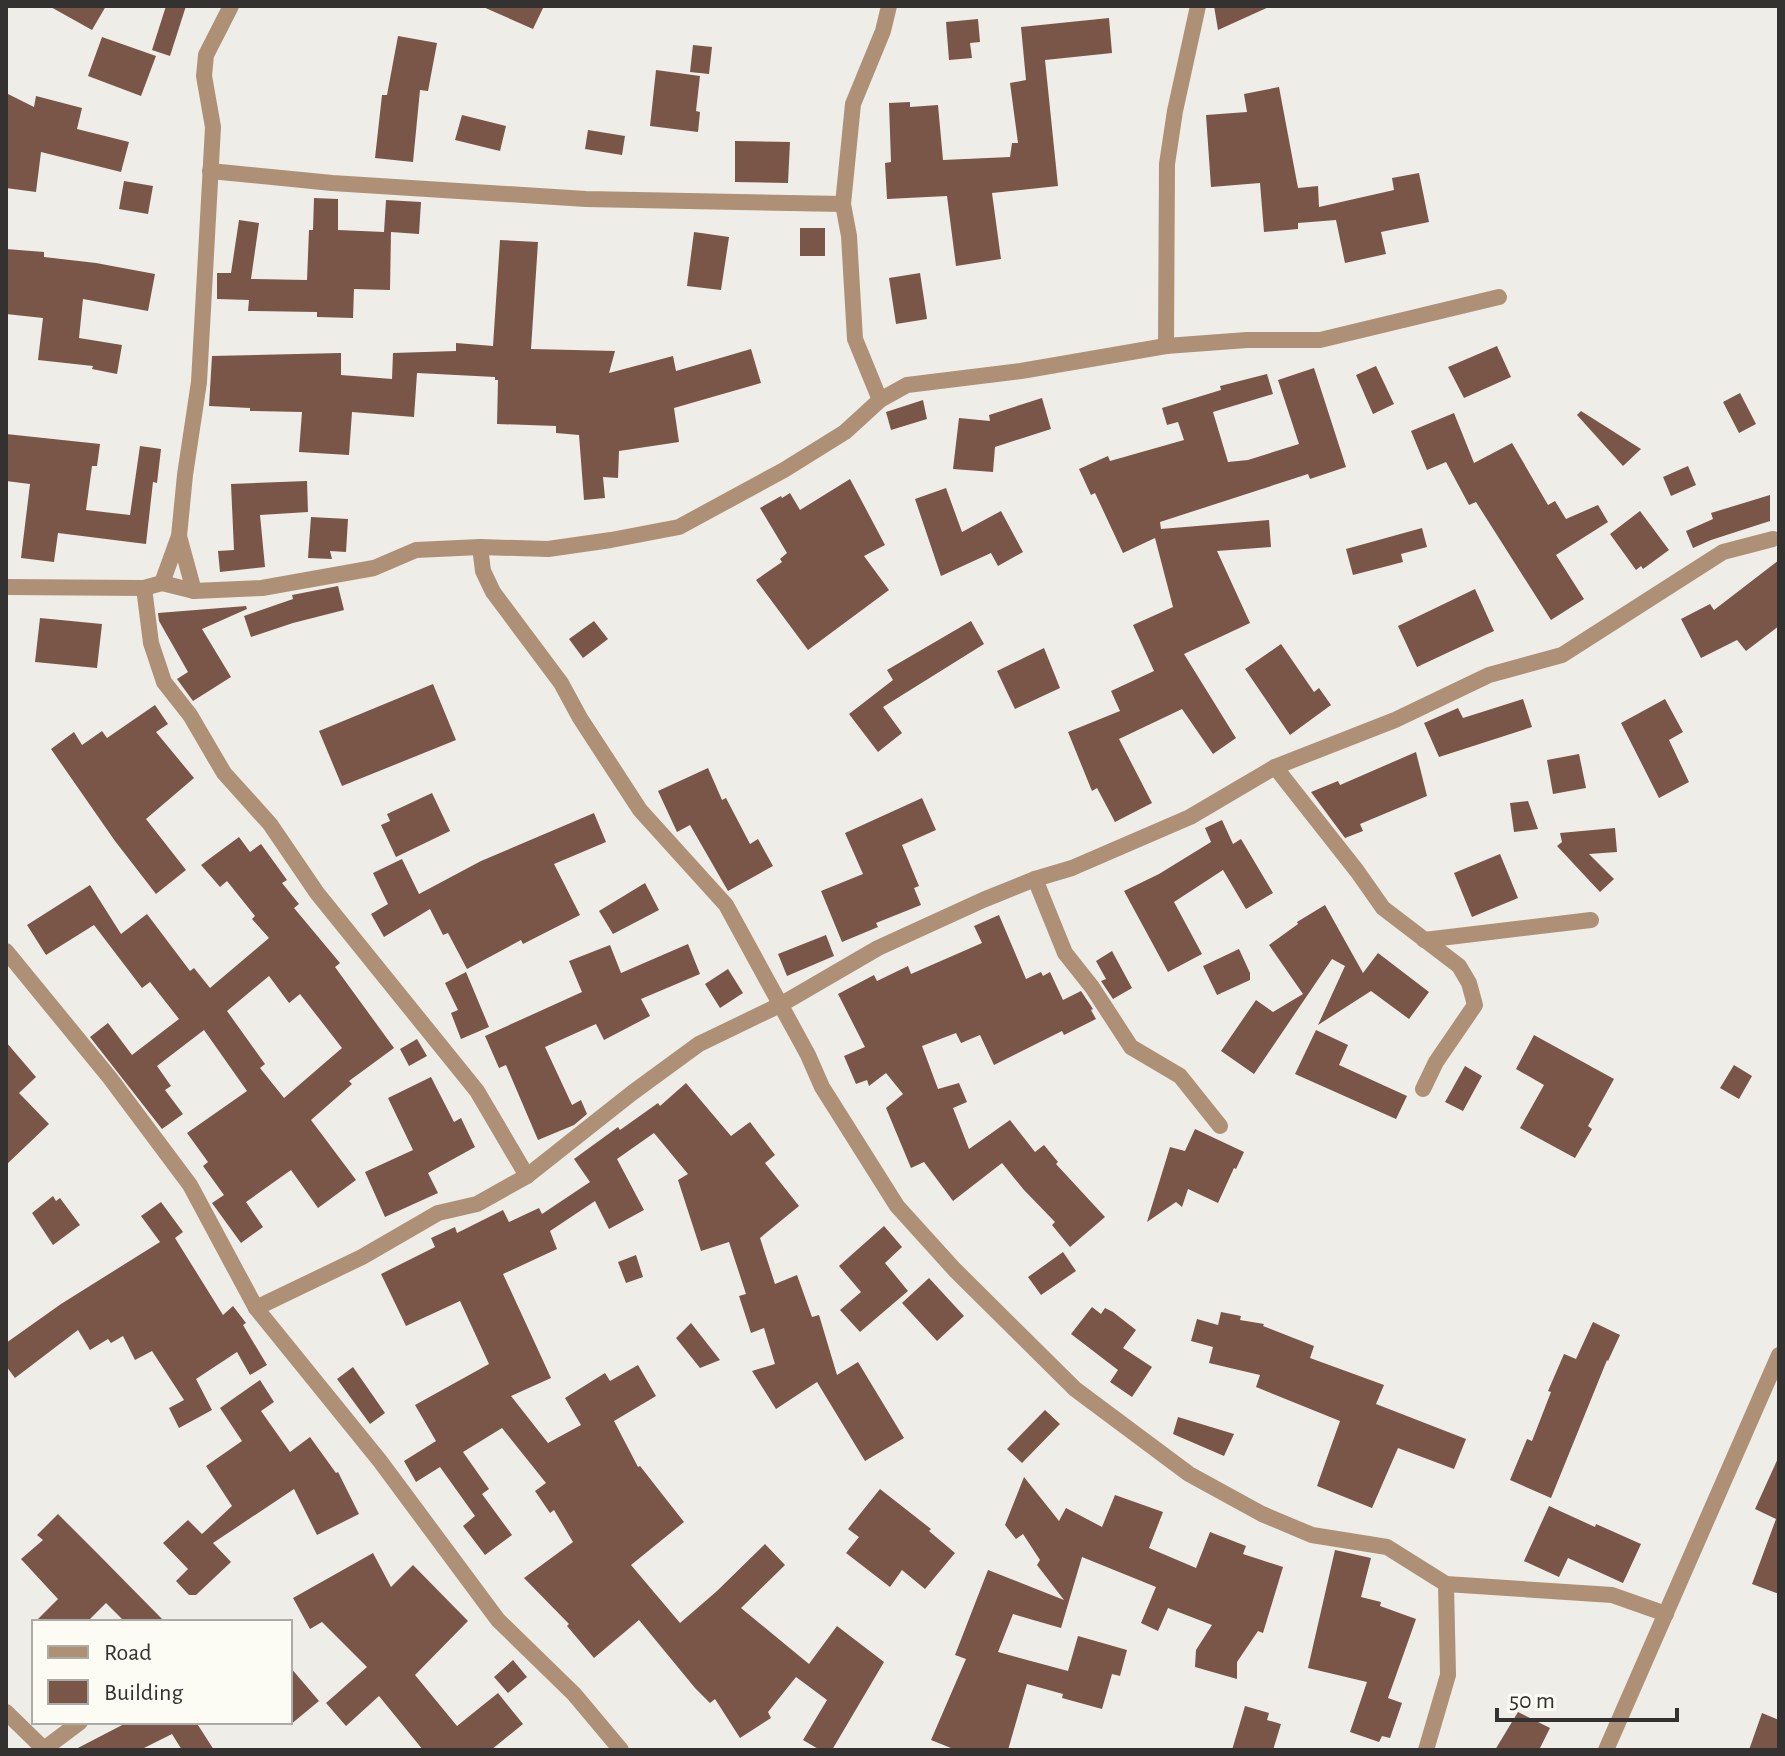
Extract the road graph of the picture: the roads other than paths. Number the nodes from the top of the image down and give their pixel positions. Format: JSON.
{"nodes":[{"id":1,"x":231,"y":6,"type":"edge"},
{"id":2,"x":889,"y":6,"type":"edge"},
{"id":3,"x":1198,"y":6,"type":"edge"},
{"id":4,"x":210,"y":171,"type":"junction"},
{"id":5,"x":843,"y":204,"type":"junction"},
{"id":6,"x":1499,"y":297,"type":"dead end"},
{"id":7,"x":1166,"y":346,"type":"junction"},
{"id":8,"x":880,"y":400,"type":"junction"},
{"id":9,"x":179,"y":536,"type":"junction"},
{"id":10,"x":1773,"y":539,"type":"dead end"},
{"id":11,"x":480,"y":547,"type":"junction"},
{"id":12,"x":162,"y":583,"type":"junction"},
{"id":13,"x":6,"y":587,"type":"edge"},
{"id":14,"x":144,"y":588,"type":"junction"},
{"id":15,"x":194,"y":591,"type":"junction"},
{"id":16,"x":1275,"y":767,"type":"junction"},
{"id":17,"x":1035,"y":879,"type":"junction"},
{"id":18,"x":1591,"y":920,"type":"dead end"},
{"id":19,"x":1424,"y":940,"type":"junction"},
{"id":20,"x":6,"y":951,"type":"edge"},
{"id":21,"x":780,"y":1005,"type":"junction"},
{"id":22,"x":1423,"y":1089,"type":"dead end"},
{"id":23,"x":1220,"y":1126,"type":"dead end"},
{"id":24,"x":527,"y":1176,"type":"junction"},
{"id":25,"x":256,"y":1308,"type":"junction"},
{"id":26,"x":1779,"y":1355,"type":"edge"},
{"id":27,"x":1446,"y":1584,"type":"junction"},
{"id":28,"x":1666,"y":1614,"type":"junction"},
{"id":29,"x":6,"y":1712,"type":"edge"},
{"id":30,"x":78,"y":1724,"type":"edge"},
{"id":31,"x":45,"y":1750,"type":"edge"},
{"id":32,"x":621,"y":1750,"type":"edge"},
{"id":33,"x":1426,"y":1750,"type":"edge"},
{"id":34,"x":1606,"y":1750,"type":"edge"}],
"edges":[{"from":1,"to":4,"type":"street"},
{"from":2,"to":5,"type":"street"},
{"from":3,"to":7,"type":"street"},
{"from":4,"to":5,"type":"street"},
{"from":4,"to":9,"type":"street"},
{"from":5,"to":8,"type":"street"},
{"from":6,"to":7,"type":"street"},
{"from":7,"to":8,"type":"street"},
{"from":8,"to":11,"type":"street"},
{"from":9,"to":12,"type":"street"},
{"from":9,"to":15,"type":"street"},
{"from":10,"to":16,"type":"street"},
{"from":11,"to":15,"type":"street"},
{"from":11,"to":21,"type":"street"},
{"from":12,"to":14,"type":"street"},
{"from":12,"to":15,"type":"street"},
{"from":13,"to":14,"type":"street"},
{"from":14,"to":24,"type":"street"},
{"from":16,"to":17,"type":"street"},
{"from":16,"to":19,"type":"street"},
{"from":17,"to":21,"type":"street"},
{"from":17,"to":23,"type":"street"},
{"from":18,"to":19,"type":"street"},
{"from":19,"to":22,"type":"street"},
{"from":20,"to":25,"type":"street"},
{"from":21,"to":24,"type":"street"},
{"from":21,"to":27,"type":"street"},
{"from":24,"to":25,"type":"street"},
{"from":25,"to":32,"type":"street"},
{"from":26,"to":28,"type":"street"},
{"from":27,"to":28,"type":"street"},
{"from":27,"to":33,"type":"street"},
{"from":28,"to":34,"type":"street"},
{"from":29,"to":31,"type":"street"},
{"from":30,"to":31,"type":"street"}]}
